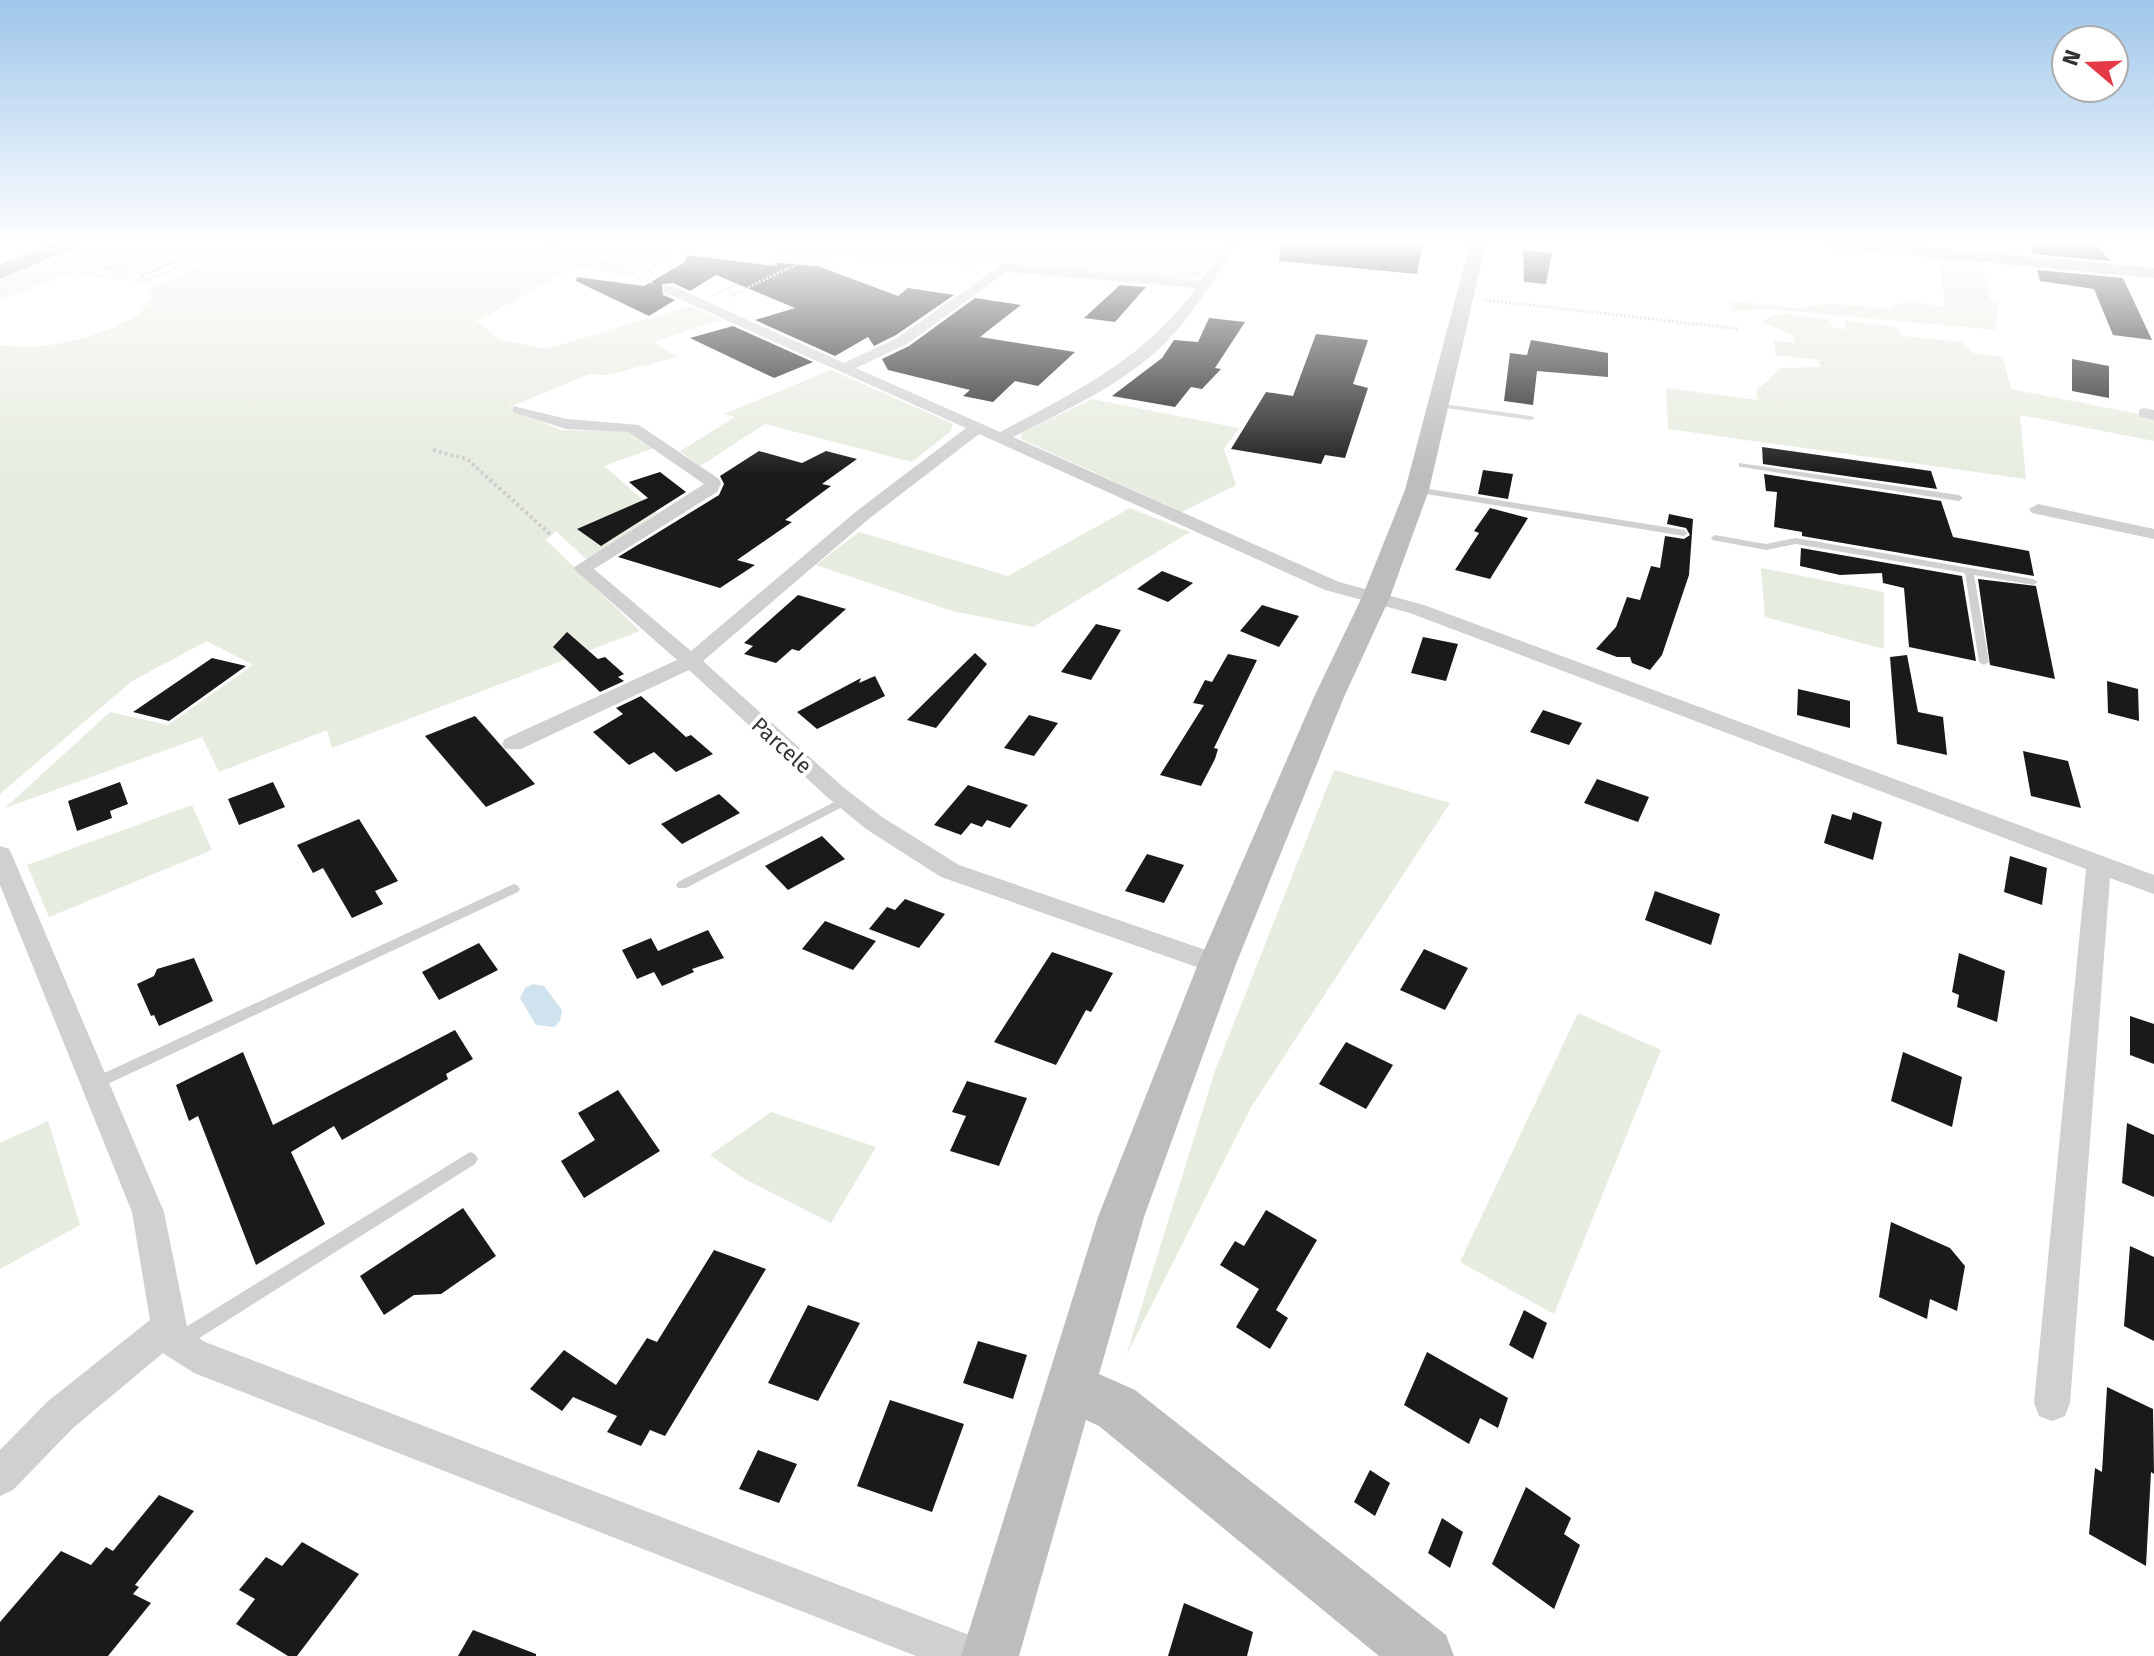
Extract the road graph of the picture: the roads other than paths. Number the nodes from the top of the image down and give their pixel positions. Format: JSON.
{"nodes":[{"id":1,"x":742,"y":320,"type":"edge"},
{"id":2,"x":931,"y":320,"type":"edge"},
{"id":3,"x":1176,"y":320,"type":"edge"},
{"id":4,"x":1460,"y":320,"type":"edge"},
{"id":5,"x":846,"y":367,"type":"junction"},
{"id":6,"x":1439,"y":405,"type":"junction"},
{"id":7,"x":518,"y":409,"type":"dead end"},
{"id":8,"x":1531,"y":418,"type":"dead end"},
{"id":9,"x":978,"y":427,"type":"junction"},
{"id":10,"x":1000,"y":438,"type":"junction"},
{"id":11,"x":1742,"y":465,"type":"dead end"},
{"id":12,"x":1417,"y":490,"type":"junction"},
{"id":13,"x":1959,"y":498,"type":"dead end"},
{"id":14,"x":2038,"y":509,"type":"dead end"},
{"id":15,"x":1684,"y":533,"type":"dead end"},
{"id":16,"x":2154,"y":534,"type":"edge"},
{"id":17,"x":1715,"y":538,"type":"dead end"},
{"id":18,"x":1969,"y":571,"type":"junction"},
{"id":19,"x":2033,"y":582,"type":"dead end"},
{"id":20,"x":1376,"y":597,"type":"junction"},
{"id":21,"x":691,"y":661,"type":"junction"},
{"id":22,"x":1984,"y":662,"type":"dead end"},
{"id":23,"x":513,"y":744,"type":"dead end"},
{"id":24,"x":846,"y":800,"type":"junction"},
{"id":25,"x":0,"y":855,"type":"edge"},
{"id":26,"x":2099,"y":864,"type":"junction"},
{"id":27,"x":682,"y":885,"type":"dead end"},
{"id":28,"x":2154,"y":885,"type":"edge"},
{"id":29,"x":514,"y":889,"type":"dead end"},
{"id":30,"x":1217,"y":964,"type":"junction"},
{"id":31,"x":94,"y":1084,"type":"junction"},
{"id":32,"x":470,"y":1159,"type":"dead end"},
{"id":33,"x":172,"y":1335,"type":"junction"},
{"id":34,"x":1070,"y":1387,"type":"junction"},
{"id":35,"x":2052,"y":1403,"type":"dead end"},
{"id":36,"x":0,"y":1477,"type":"edge"},
{"id":37,"x":969,"y":1656,"type":"edge"},
{"id":38,"x":990,"y":1656,"type":"edge"},
{"id":39,"x":1425,"y":1656,"type":"edge"}],
"edges":[{"from":1,"to":5,"type":"street"},
{"from":2,"to":5,"type":"street"},
{"from":3,"to":10,"type":"street"},
{"from":4,"to":6,"type":"street"},
{"from":5,"to":9,"type":"street"},
{"from":6,"to":8,"type":"lane"},
{"from":6,"to":12,"type":"street"},
{"from":7,"to":21,"type":"street","name":"Parcele"},
{"from":9,"to":10,"type":"street"},
{"from":9,"to":21,"type":"street"},
{"from":10,"to":20,"type":"street"},
{"from":11,"to":13,"type":"lane"},
{"from":12,"to":15,"type":"lane"},
{"from":12,"to":20,"type":"street"},
{"from":14,"to":16,"type":"street"},
{"from":17,"to":18,"type":"lane"},
{"from":18,"to":19,"type":"lane"},
{"from":18,"to":22,"type":"lane"},
{"from":20,"to":26,"type":"street"},
{"from":20,"to":30,"type":"street"},
{"from":21,"to":23,"type":"street"},
{"from":21,"to":24,"type":"street","name":"Parcele"},
{"from":24,"to":27,"type":"lane"},
{"from":24,"to":30,"type":"street","name":"Parcele"},
{"from":25,"to":31,"type":"street"},
{"from":26,"to":28,"type":"street"},
{"from":26,"to":35,"type":"street"},
{"from":29,"to":31,"type":"lane"},
{"from":30,"to":34,"type":"street"},
{"from":31,"to":33,"type":"street"},
{"from":32,"to":33,"type":"lane"},
{"from":33,"to":36,"type":"street"},
{"from":33,"to":37,"type":"street"},
{"from":34,"to":38,"type":"street"},
{"from":34,"to":39,"type":"street"}]}
